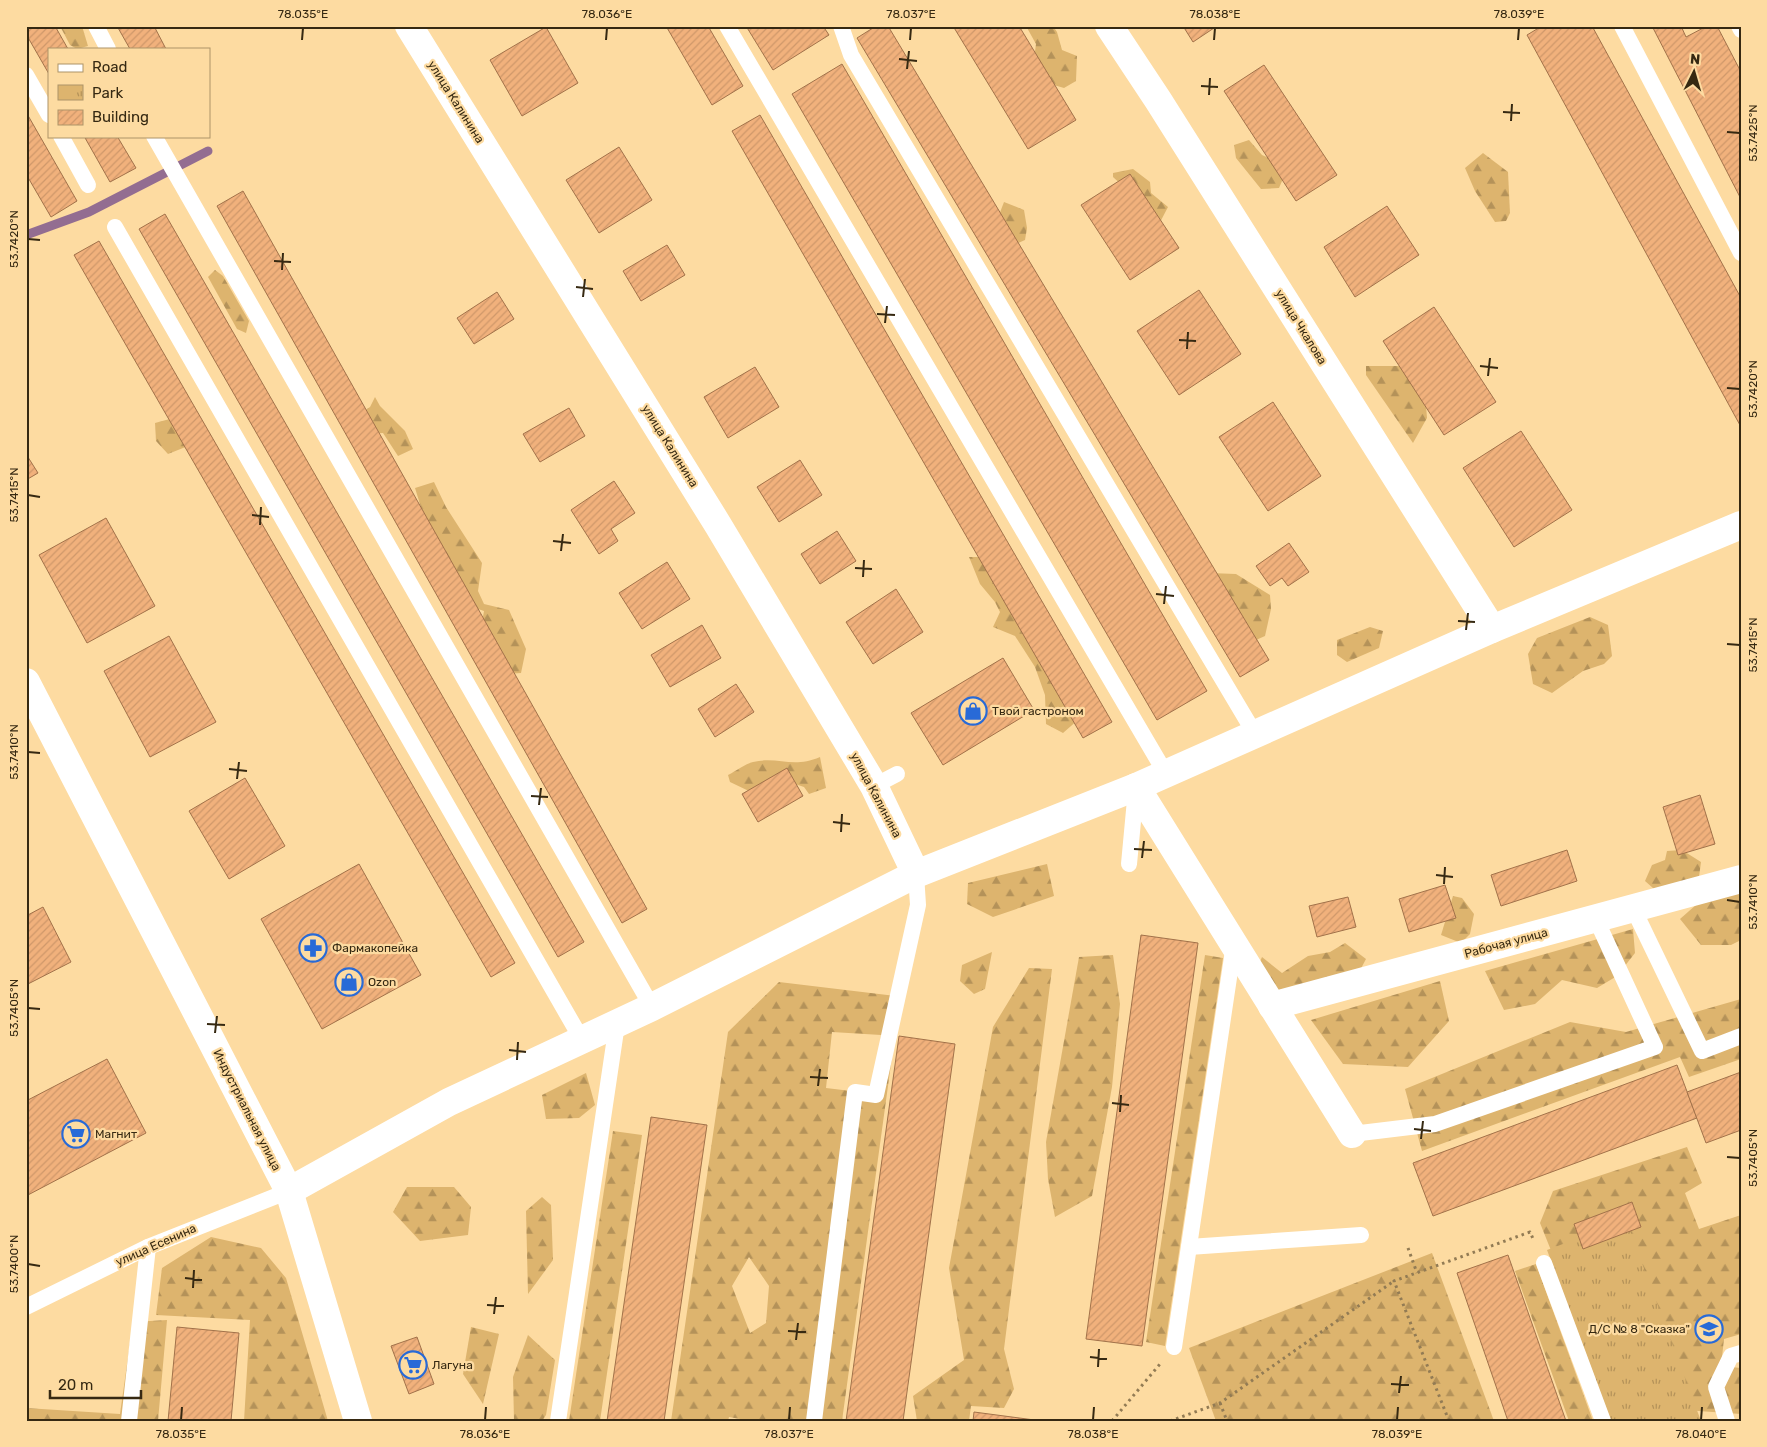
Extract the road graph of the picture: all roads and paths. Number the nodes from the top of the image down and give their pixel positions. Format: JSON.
{"nodes":[{"id":1,"x":96,"y":26,"type":"edge"},
{"id":2,"x":409,"y":26,"type":"edge"},
{"id":3,"x":727,"y":26,"type":"edge"},
{"id":4,"x":841,"y":26,"type":"edge"},
{"id":5,"x":1109,"y":26,"type":"edge"},
{"id":6,"x":1622,"y":26,"type":"edge"},
{"id":7,"x":1739,"y":26,"type":"edge"},
{"id":8,"x":1741,"y":30,"type":"edge"},
{"id":9,"x":107,"y":48,"type":"edge"},
{"id":10,"x":26,"y":75,"type":"edge"},
{"id":11,"x":48,"y":113,"type":"edge"},
{"id":12,"x":62,"y":138,"type":"edge"},
{"id":13,"x":155,"y":138,"type":"edge"},
{"id":14,"x":88,"y":184,"type":"dead end"},
{"id":15,"x":116,"y":227,"type":"dead end"},
{"id":16,"x":1741,"y":253,"type":"edge"},
{"id":17,"x":1741,"y":525,"type":"edge"},
{"id":18,"x":1492,"y":629,"type":"junction"},
{"id":19,"x":26,"y":682,"type":"edge"},
{"id":20,"x":1255,"y":734,"type":"junction"},
{"id":21,"x":1166,"y":774,"type":"junction"},
{"id":22,"x":1136,"y":787,"type":"junction"},
{"id":23,"x":1129,"y":864,"type":"dead end"},
{"id":24,"x":916,"y":874,"type":"junction"},
{"id":25,"x":1741,"y":879,"type":"edge"},
{"id":26,"x":1633,"y":908,"type":"junction"},
{"id":27,"x":1596,"y":919,"type":"junction"},
{"id":28,"x":1234,"y":944,"type":"junction"},
{"id":29,"x":1272,"y":1006,"type":"junction"},
{"id":30,"x":652,"y":1007,"type":"junction"},
{"id":31,"x":616,"y":1024,"type":"junction"},
{"id":32,"x":1741,"y":1036,"type":"edge"},
{"id":33,"x":582,"y":1040,"type":"junction"},
{"id":34,"x":1352,"y":1134,"type":"joint"},
{"id":35,"x":289,"y":1191,"type":"junction"},
{"id":36,"x":1361,"y":1236,"type":"dead end"},
{"id":37,"x":148,"y":1247,"type":"junction"},
{"id":38,"x":1189,"y":1247,"type":"junction"},
{"id":39,"x":1408,"y":1248,"type":"dead end"},
{"id":40,"x":1544,"y":1263,"type":"joint"},
{"id":41,"x":1417,"y":1273,"type":"junction"},
{"id":42,"x":1394,"y":1282,"type":"junction"},
{"id":43,"x":28,"y":1310,"type":"edge"},
{"id":44,"x":1174,"y":1347,"type":"joint"},
{"id":45,"x":1741,"y":1353,"type":"edge"},
{"id":46,"x":1220,"y":1403,"type":"junction"},
{"id":47,"x":129,"y":1421,"type":"edge"},
{"id":48,"x":358,"y":1421,"type":"edge"},
{"id":49,"x":558,"y":1421,"type":"edge"},
{"id":50,"x":814,"y":1421,"type":"edge"},
{"id":51,"x":1112,"y":1421,"type":"edge"},
{"id":52,"x":1170,"y":1421,"type":"edge"},
{"id":53,"x":1227,"y":1421,"type":"edge"},
{"id":54,"x":1449,"y":1421,"type":"edge"},
{"id":55,"x":1603,"y":1421,"type":"edge"},
{"id":56,"x":1728,"y":1421,"type":"edge"}],
"edges":[{"from":1,"to":9,"type":"lane"},
{"from":2,"to":24,"type":"street","name":"улица Калинина"},
{"from":3,"to":21,"type":"lane"},
{"from":4,"to":20,"type":"lane"},
{"from":5,"to":18,"type":"street","name":"улица Чкалова"},
{"from":6,"to":16,"type":"lane"},
{"from":7,"to":8,"type":"lane"},
{"from":10,"to":11,"type":"lane"},
{"from":12,"to":14,"type":"lane"},
{"from":13,"to":30,"type":"lane"},
{"from":15,"to":33,"type":"lane"},
{"from":17,"to":18,"type":"street"},
{"from":18,"to":20,"type":"street"},
{"from":19,"to":35,"type":"street","name":"Индустриальная улица"},
{"from":20,"to":21,"type":"street"},
{"from":21,"to":22,"type":"street"},
{"from":22,"to":23,"type":"lane"},
{"from":22,"to":24,"type":"street"},
{"from":22,"to":28,"type":"street"},
{"from":24,"to":30,"type":"street"},
{"from":24,"to":50,"type":"lane"},
{"from":25,"to":26,"type":"street","name":"Рабочая улица"},
{"from":26,"to":27,"type":"street","name":"Рабочая улица"},
{"from":26,"to":32,"type":"lane"},
{"from":27,"to":29,"type":"street","name":"Рабочая улица"},
{"from":27,"to":34,"type":"lane"},
{"from":28,"to":29,"type":"street"},
{"from":28,"to":38,"type":"lane"},
{"from":29,"to":34,"type":"street"},
{"from":30,"to":31,"type":"street"},
{"from":31,"to":33,"type":"street"},
{"from":31,"to":49,"type":"lane"},
{"from":33,"to":35,"type":"street"},
{"from":35,"to":37,"type":"lane","name":"улица Есенина"},
{"from":35,"to":48,"type":"street","name":"Индустриальная улица"},
{"from":36,"to":38,"type":"lane"},
{"from":37,"to":43,"type":"lane","name":"улица Есенина"},
{"from":37,"to":47,"type":"lane"},
{"from":38,"to":44,"type":"lane"},
{"from":39,"to":41,"type":"path"},
{"from":40,"to":41,"type":"path"},
{"from":40,"to":55,"type":"lane"},
{"from":41,"to":42,"type":"path"},
{"from":42,"to":46,"type":"path"},
{"from":42,"to":54,"type":"path"},
{"from":44,"to":51,"type":"path"},
{"from":45,"to":56,"type":"lane"},
{"from":46,"to":52,"type":"path"},
{"from":46,"to":53,"type":"path"}]}
